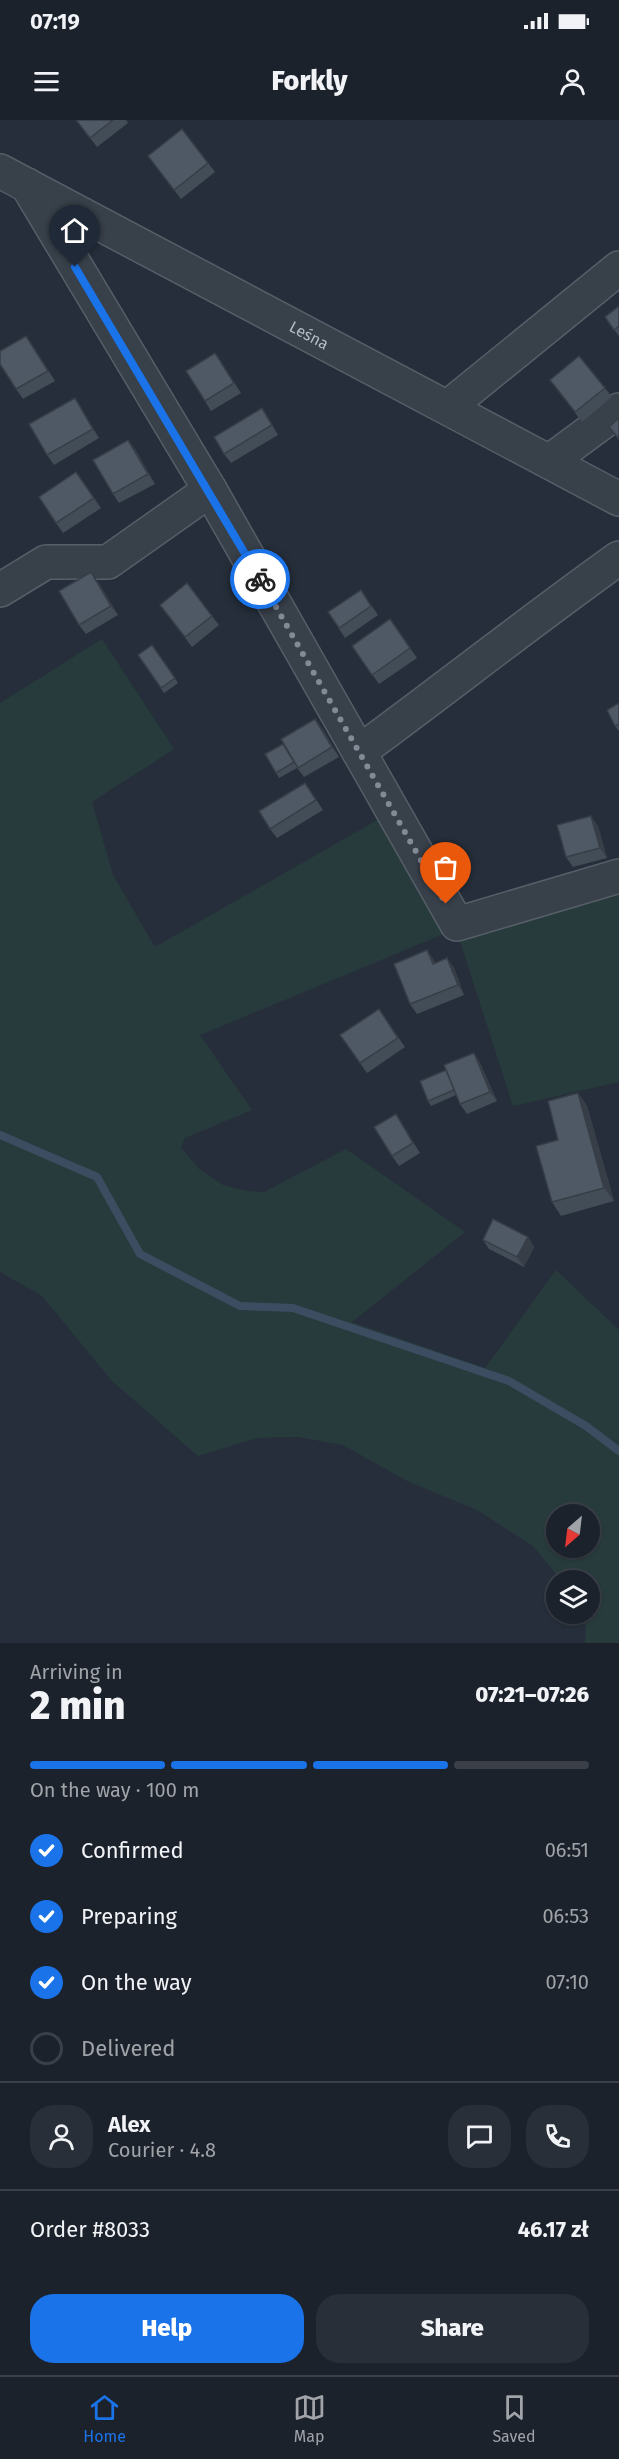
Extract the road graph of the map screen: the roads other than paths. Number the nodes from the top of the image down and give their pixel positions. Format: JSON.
{"nodes":[{"id":1,"x":13,"y":178,"type":"edge"},
{"id":2,"x":619,"y":268,"type":"edge"},
{"id":3,"x":448,"y":407,"type":"junction"},
{"id":4,"x":619,"y":410,"type":"edge"},
{"id":5,"x":550,"y":461,"type":"junction"},
{"id":6,"x":210,"y":490,"type":"junction"},
{"id":7,"x":619,"y":499,"type":"edge"},
{"id":8,"x":619,"y":558,"type":"edge"},
{"id":9,"x":0,"y":590,"type":"edge"},
{"id":10,"x":359,"y":752,"type":"junction"},
{"id":11,"x":619,"y":876,"type":"edge"}],
"edges":[{"from":1,"to":3,"type":"street","name":"Leśna"},
{"from":1,"to":6,"type":"street"},
{"from":2,"to":3,"type":"street"},
{"from":3,"to":5,"type":"street","name":"Leśna"},
{"from":4,"to":5,"type":"street"},
{"from":5,"to":7,"type":"street","name":"Leśna"},
{"from":6,"to":9,"type":"street"},
{"from":6,"to":10,"type":"street"},
{"from":8,"to":10,"type":"street"},
{"from":10,"to":11,"type":"street"}]}
